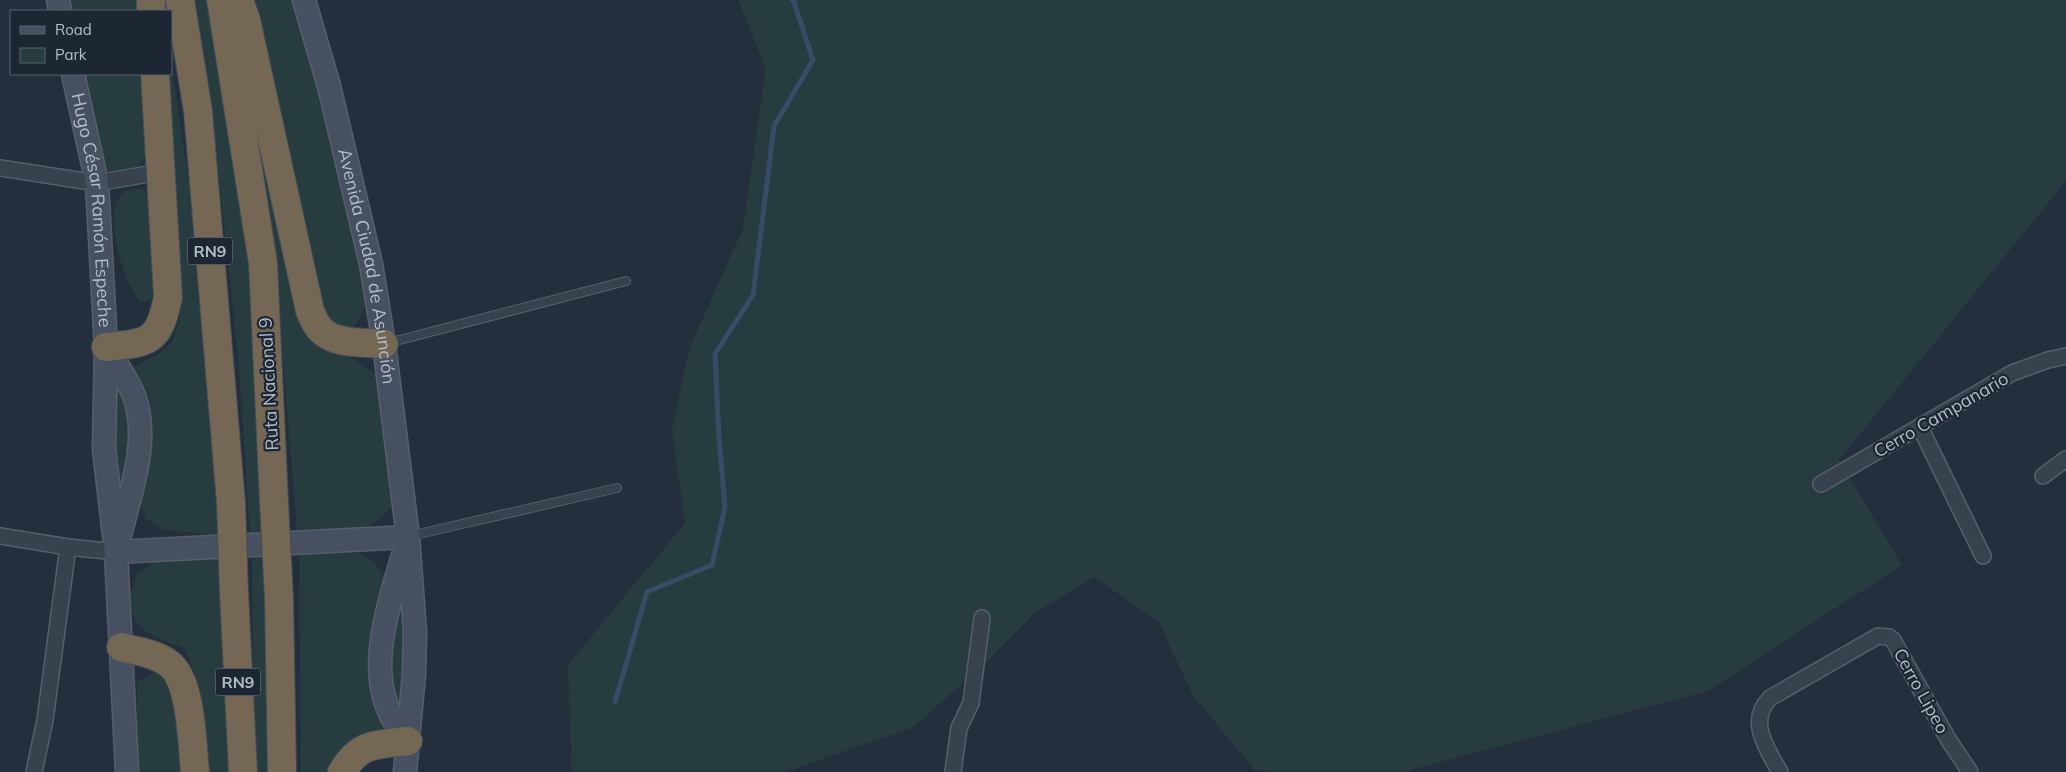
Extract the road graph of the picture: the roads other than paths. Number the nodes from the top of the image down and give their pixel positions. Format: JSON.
{"nodes":[{"id":1,"x":180,"y":0,"type":"edge"},
{"id":2,"x":220,"y":0,"type":"edge"},
{"id":3,"x":239,"y":0,"type":"edge"},
{"id":4,"x":304,"y":0,"type":"edge"},
{"id":5,"x":73,"y":75,"type":"edge"},
{"id":6,"x":155,"y":75,"type":"edge"},
{"id":7,"x":0,"y":168,"type":"edge"},
{"id":8,"x":160,"y":172,"type":"junction"},
{"id":9,"x":97,"y":183,"type":"junction"},
{"id":10,"x":626,"y":281,"type":"dead end"},
{"id":11,"x":384,"y":344,"type":"junction"},
{"id":12,"x":106,"y":347,"type":"junction"},
{"id":13,"x":2066,"y":356,"type":"edge"},
{"id":14,"x":1920,"y":427,"type":"junction"},
{"id":15,"x":2066,"y":459,"type":"edge"},
{"id":16,"x":2043,"y":476,"type":"dead end"},
{"id":17,"x":1821,"y":484,"type":"dead end"},
{"id":18,"x":617,"y":488,"type":"dead end"},
{"id":19,"x":0,"y":536,"type":"edge"},
{"id":20,"x":408,"y":537,"type":"junction"},
{"id":21,"x":68,"y":547,"type":"junction"},
{"id":22,"x":116,"y":552,"type":"junction"},
{"id":23,"x":1983,"y":556,"type":"dead end"},
{"id":24,"x":982,"y":618,"type":"dead end"},
{"id":25,"x":121,"y":647,"type":"junction"},
{"id":26,"x":408,"y":741,"type":"junction"},
{"id":27,"x":34,"y":772,"type":"edge"},
{"id":28,"x":127,"y":772,"type":"edge"},
{"id":29,"x":195,"y":772,"type":"edge"},
{"id":30,"x":243,"y":772,"type":"edge"},
{"id":31,"x":282,"y":772,"type":"edge"},
{"id":32,"x":342,"y":772,"type":"edge"},
{"id":33,"x":405,"y":772,"type":"edge"},
{"id":34,"x":953,"y":772,"type":"edge"},
{"id":35,"x":1780,"y":772,"type":"edge"},
{"id":36,"x":1970,"y":772,"type":"edge"}],
"edges":[{"from":1,"to":30,"type":"highway","number":"RN9","bridge":true},
{"from":2,"to":31,"type":"highway","name":"Ruta Nacional 9","number":"RN9","bridge":true},
{"from":3,"to":11,"type":"highway"},
{"from":4,"to":11,"type":"street","name":"Avenida Ciudad de Asunción"},
{"from":5,"to":9,"type":"street","name":"Hugo César Ramón Espeche"},
{"from":6,"to":8,"type":"highway"},
{"from":7,"to":9,"type":"street"},
{"from":8,"to":9,"type":"street"},
{"from":8,"to":12,"type":"highway"},
{"from":9,"to":12,"type":"street","name":"Hugo César Ramón Espeche"},
{"from":10,"to":11,"type":"lane"},
{"from":11,"to":20,"type":"street","name":"Avenida Ciudad de Asunción"},
{"from":12,"to":22,"type":"street","name":"Hugo César Ramón Espeche"},
{"from":12,"to":22,"type":"street","name":"Hugo César Ramón Espeche"},
{"from":13,"to":14,"type":"street","name":"Cerro Campanario"},
{"from":14,"to":17,"type":"street","name":"Cerro Campanario"},
{"from":14,"to":23,"type":"street"},
{"from":15,"to":16,"type":"street"},
{"from":18,"to":20,"type":"lane"},
{"from":19,"to":21,"type":"street"},
{"from":20,"to":22,"type":"street"},
{"from":20,"to":26,"type":"street","name":"Avenida Ciudad de Asunción"},
{"from":20,"to":26,"type":"street","name":"Avenida Ciudad de Asunción"},
{"from":21,"to":22,"type":"street"},
{"from":21,"to":27,"type":"street"},
{"from":22,"to":25,"type":"street","name":"Hugo César Ramón Espeche"},
{"from":24,"to":34,"type":"street"},
{"from":25,"to":28,"type":"street","name":"Hugo César Ramón Espeche"},
{"from":25,"to":29,"type":"highway"},
{"from":26,"to":32,"type":"highway"},
{"from":26,"to":33,"type":"street","name":"Avenida Ciudad de Asunción"},
{"from":35,"to":36,"type":"street","name":"Cerro Lipeo"}]}
